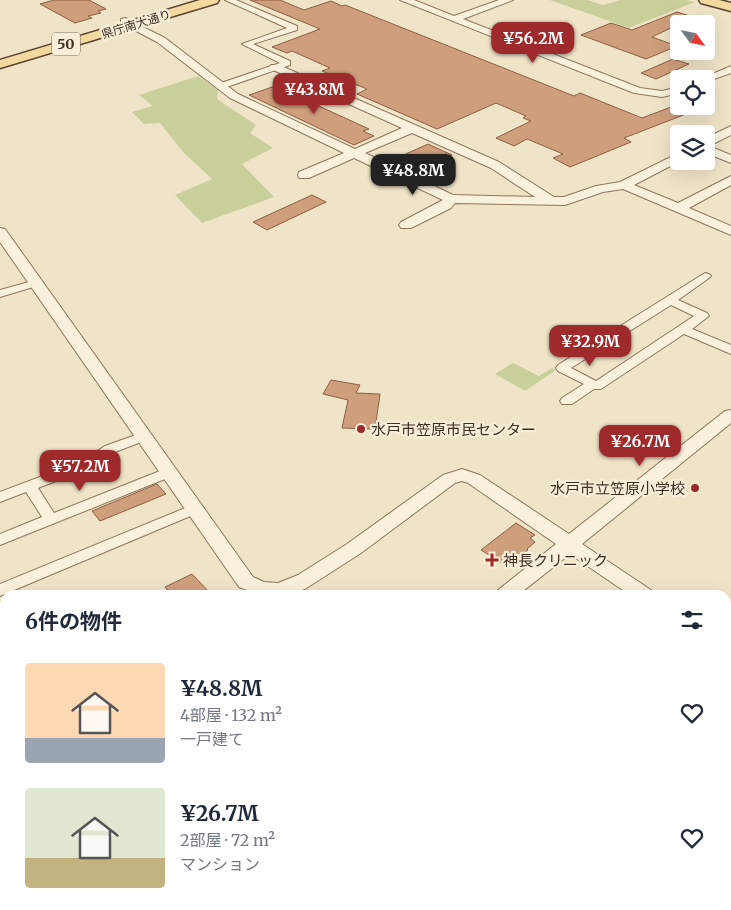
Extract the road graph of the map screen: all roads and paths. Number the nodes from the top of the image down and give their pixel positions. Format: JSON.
{"nodes":[{"id":1,"x":193,"y":0,"type":"edge"},
{"id":2,"x":213,"y":0,"type":"edge"},
{"id":3,"x":229,"y":0,"type":"edge"},
{"id":4,"x":405,"y":0,"type":"edge"},
{"id":5,"x":508,"y":0,"type":"edge"},
{"id":6,"x":705,"y":0,"type":"edge"},
{"id":7,"x":731,"y":7,"type":"edge"},
{"id":8,"x":454,"y":19,"type":"junction"},
{"id":9,"x":129,"y":23,"type":"junction"},
{"id":10,"x":0,"y":57,"type":"edge"},
{"id":11,"x":0,"y":64,"type":"edge"},
{"id":12,"x":275,"y":67,"type":"junction"},
{"id":13,"x":731,"y":69,"type":"edge"},
{"id":14,"x":715,"y":75,"type":"edge"},
{"id":15,"x":221,"y":86,"type":"junction"},
{"id":16,"x":670,"y":92,"type":"edge"},
{"id":17,"x":413,"y":128,"type":"junction"},
{"id":18,"x":731,"y":130,"type":"edge"},
{"id":19,"x":715,"y":138,"type":"edge"},
{"id":20,"x":354,"y":153,"type":"junction"},
{"id":21,"x":715,"y":153,"type":"edge"},
{"id":22,"x":731,"y":159,"type":"edge"},
{"id":23,"x":670,"y":162,"type":"edge"},
{"id":24,"x":304,"y":175,"type":"dead end"},
{"id":25,"x":624,"y":185,"type":"junction"},
{"id":26,"x":727,"y":186,"type":"edge"},
{"id":27,"x":451,"y":199,"type":"junction"},
{"id":28,"x":552,"y":202,"type":"junction"},
{"id":29,"x":679,"y":208,"type":"junction"},
{"id":30,"x":406,"y":225,"type":"dead end"},
{"id":31,"x":731,"y":231,"type":"edge"},
{"id":32,"x":1,"y":235,"type":"edge"},
{"id":33,"x":705,"y":276,"type":"dead end"},
{"id":34,"x":36,"y":283,"type":"junction"},
{"id":35,"x":0,"y":294,"type":"edge"},
{"id":36,"x":670,"y":300,"type":"junction"},
{"id":37,"x":683,"y":329,"type":"junction"},
{"id":38,"x":731,"y":350,"type":"edge"},
{"id":39,"x":593,"y":384,"type":"junction"},
{"id":40,"x":567,"y":401,"type":"dead end"},
{"id":41,"x":731,"y":415,"type":"edge"},
{"id":42,"x":144,"y":436,"type":"junction"},
{"id":43,"x":170,"y":472,"type":"junction"},
{"id":44,"x":29,"y":486,"type":"junction"},
{"id":45,"x":0,"y":497,"type":"edge"},
{"id":46,"x":195,"y":509,"type":"junction"},
{"id":47,"x":51,"y":519,"type":"junction"},
{"id":48,"x":0,"y":540,"type":"edge"},
{"id":49,"x":569,"y":544,"type":"junction"},
{"id":50,"x":0,"y":590,"type":"edge"},
{"id":51,"x":511,"y":590,"type":"edge"},
{"id":52,"x":637,"y":590,"type":"edge"}],
"edges":[{"from":1,"to":9,"type":"main road","name":"県庁南大通り","number":"50"},
{"from":2,"to":9,"type":"main road","name":"県庁南大通り","number":"50"},
{"from":3,"to":12,"type":"street"},
{"from":4,"to":8,"type":"street"},
{"from":5,"to":8,"type":"street"},
{"from":6,"to":7,"type":"main road"},
{"from":8,"to":16,"type":"street"},
{"from":9,"to":10,"type":"main road","name":"県庁南大通り","number":"50"},
{"from":9,"to":11,"type":"main road","name":"県庁南大通り","number":"50"},
{"from":9,"to":15,"type":"street"},
{"from":12,"to":15,"type":"street"},
{"from":12,"to":17,"type":"street"},
{"from":13,"to":14,"type":"street"},
{"from":15,"to":20,"type":"street"},
{"from":17,"to":20,"type":"street"},
{"from":17,"to":28,"type":"street"},
{"from":18,"to":19,"type":"street"},
{"from":20,"to":24,"type":"street"},
{"from":20,"to":27,"type":"street"},
{"from":21,"to":22,"type":"street"},
{"from":23,"to":25,"type":"street"},
{"from":25,"to":28,"type":"street"},
{"from":25,"to":29,"type":"street"},
{"from":26,"to":29,"type":"street"},
{"from":27,"to":28,"type":"street"},
{"from":27,"to":30,"type":"street"},
{"from":29,"to":31,"type":"street"},
{"from":32,"to":34,"type":"street"},
{"from":33,"to":36,"type":"street"},
{"from":34,"to":35,"type":"street"},
{"from":34,"to":42,"type":"street"},
{"from":36,"to":37,"type":"street"},
{"from":36,"to":39,"type":"street"},
{"from":37,"to":38,"type":"street"},
{"from":37,"to":39,"type":"street"},
{"from":39,"to":40,"type":"street"},
{"from":41,"to":49,"type":"street"},
{"from":42,"to":43,"type":"street"},
{"from":42,"to":44,"type":"street"},
{"from":43,"to":46,"type":"street"},
{"from":43,"to":47,"type":"street"},
{"from":44,"to":45,"type":"street"},
{"from":44,"to":47,"type":"street"},
{"from":46,"to":49,"type":"street"},
{"from":46,"to":50,"type":"street"},
{"from":47,"to":48,"type":"street"},
{"from":49,"to":51,"type":"street"},
{"from":49,"to":52,"type":"street"}]}
